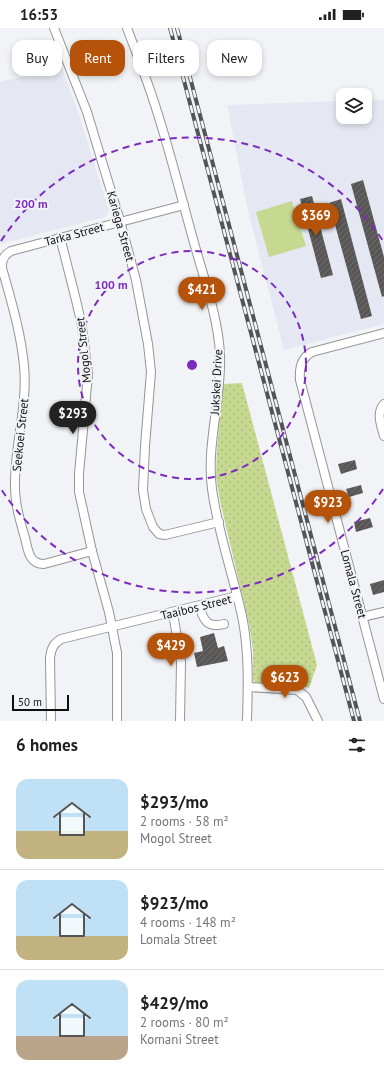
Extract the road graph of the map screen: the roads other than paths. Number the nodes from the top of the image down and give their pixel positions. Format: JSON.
{"nodes":[{"id":1,"x":54,"y":28,"type":"edge"},
{"id":2,"x":127,"y":28,"type":"edge"},
{"id":3,"x":184,"y":205,"type":"junction"},
{"id":4,"x":120,"y":221,"type":"junction"},
{"id":5,"x":60,"y":237,"type":"junction"},
{"id":6,"x":11,"y":251,"type":"joint"},
{"id":7,"x":384,"y":333,"type":"edge"},
{"id":8,"x":384,"y":404,"type":"edge"},
{"id":9,"x":384,"y":436,"type":"edge"},
{"id":10,"x":218,"y":522,"type":"junction"},
{"id":11,"x":92,"y":551,"type":"junction"},
{"id":12,"x":238,"y":596,"type":"junction"},
{"id":13,"x":199,"y":606,"type":"junction"},
{"id":14,"x":384,"y":612,"type":"edge"},
{"id":15,"x":173,"y":613,"type":"junction"},
{"id":16,"x":362,"y":618,"type":"junction"},
{"id":17,"x":224,"y":624,"type":"dead end"},
{"id":18,"x":112,"y":628,"type":"junction"},
{"id":19,"x":248,"y":687,"type":"junction"},
{"id":20,"x":384,"y":699,"type":"edge"},
{"id":21,"x":51,"y":721,"type":"edge"},
{"id":22,"x":117,"y":721,"type":"edge"},
{"id":23,"x":180,"y":721,"type":"edge"},
{"id":24,"x":247,"y":721,"type":"edge"},
{"id":25,"x":318,"y":721,"type":"edge"}],
"edges":[{"from":1,"to":4,"type":"street","name":"Kariega Street"},
{"from":2,"to":3,"type":"street","name":"Jukskei Drive"},
{"from":3,"to":4,"type":"street","name":"Tarka Street"},
{"from":3,"to":10,"type":"street","name":"Jukskei Drive"},
{"from":4,"to":5,"type":"street","name":"Tarka Street"},
{"from":4,"to":10,"type":"street","name":"Kariega Street"},
{"from":5,"to":6,"type":"street","name":"Tarka Street"},
{"from":5,"to":11,"type":"street","name":"Mogol Street"},
{"from":6,"to":11,"type":"street","name":"Seekoei Street"},
{"from":7,"to":16,"type":"street","name":"Lomala Street"},
{"from":8,"to":9,"type":"street"},
{"from":10,"to":12,"type":"street","name":"Jukskei Drive"},
{"from":11,"to":18,"type":"street","name":"Mogol Street"},
{"from":12,"to":13,"type":"street","name":"Taaibos Street"},
{"from":12,"to":19,"type":"street","name":"Jukskei Drive"},
{"from":13,"to":15,"type":"street","name":"Taaibos Street"},
{"from":13,"to":17,"type":"street"},
{"from":14,"to":16,"type":"street"},
{"from":15,"to":18,"type":"street","name":"Taaibos Street"},
{"from":15,"to":23,"type":"street"},
{"from":16,"to":20,"type":"street","name":"Lomala Street"},
{"from":18,"to":21,"type":"street","name":"Taaibos Street"},
{"from":18,"to":22,"type":"street","name":"Mogol Street"},
{"from":19,"to":24,"type":"street","name":"Jukskei Drive"},
{"from":19,"to":25,"type":"street"}]}
